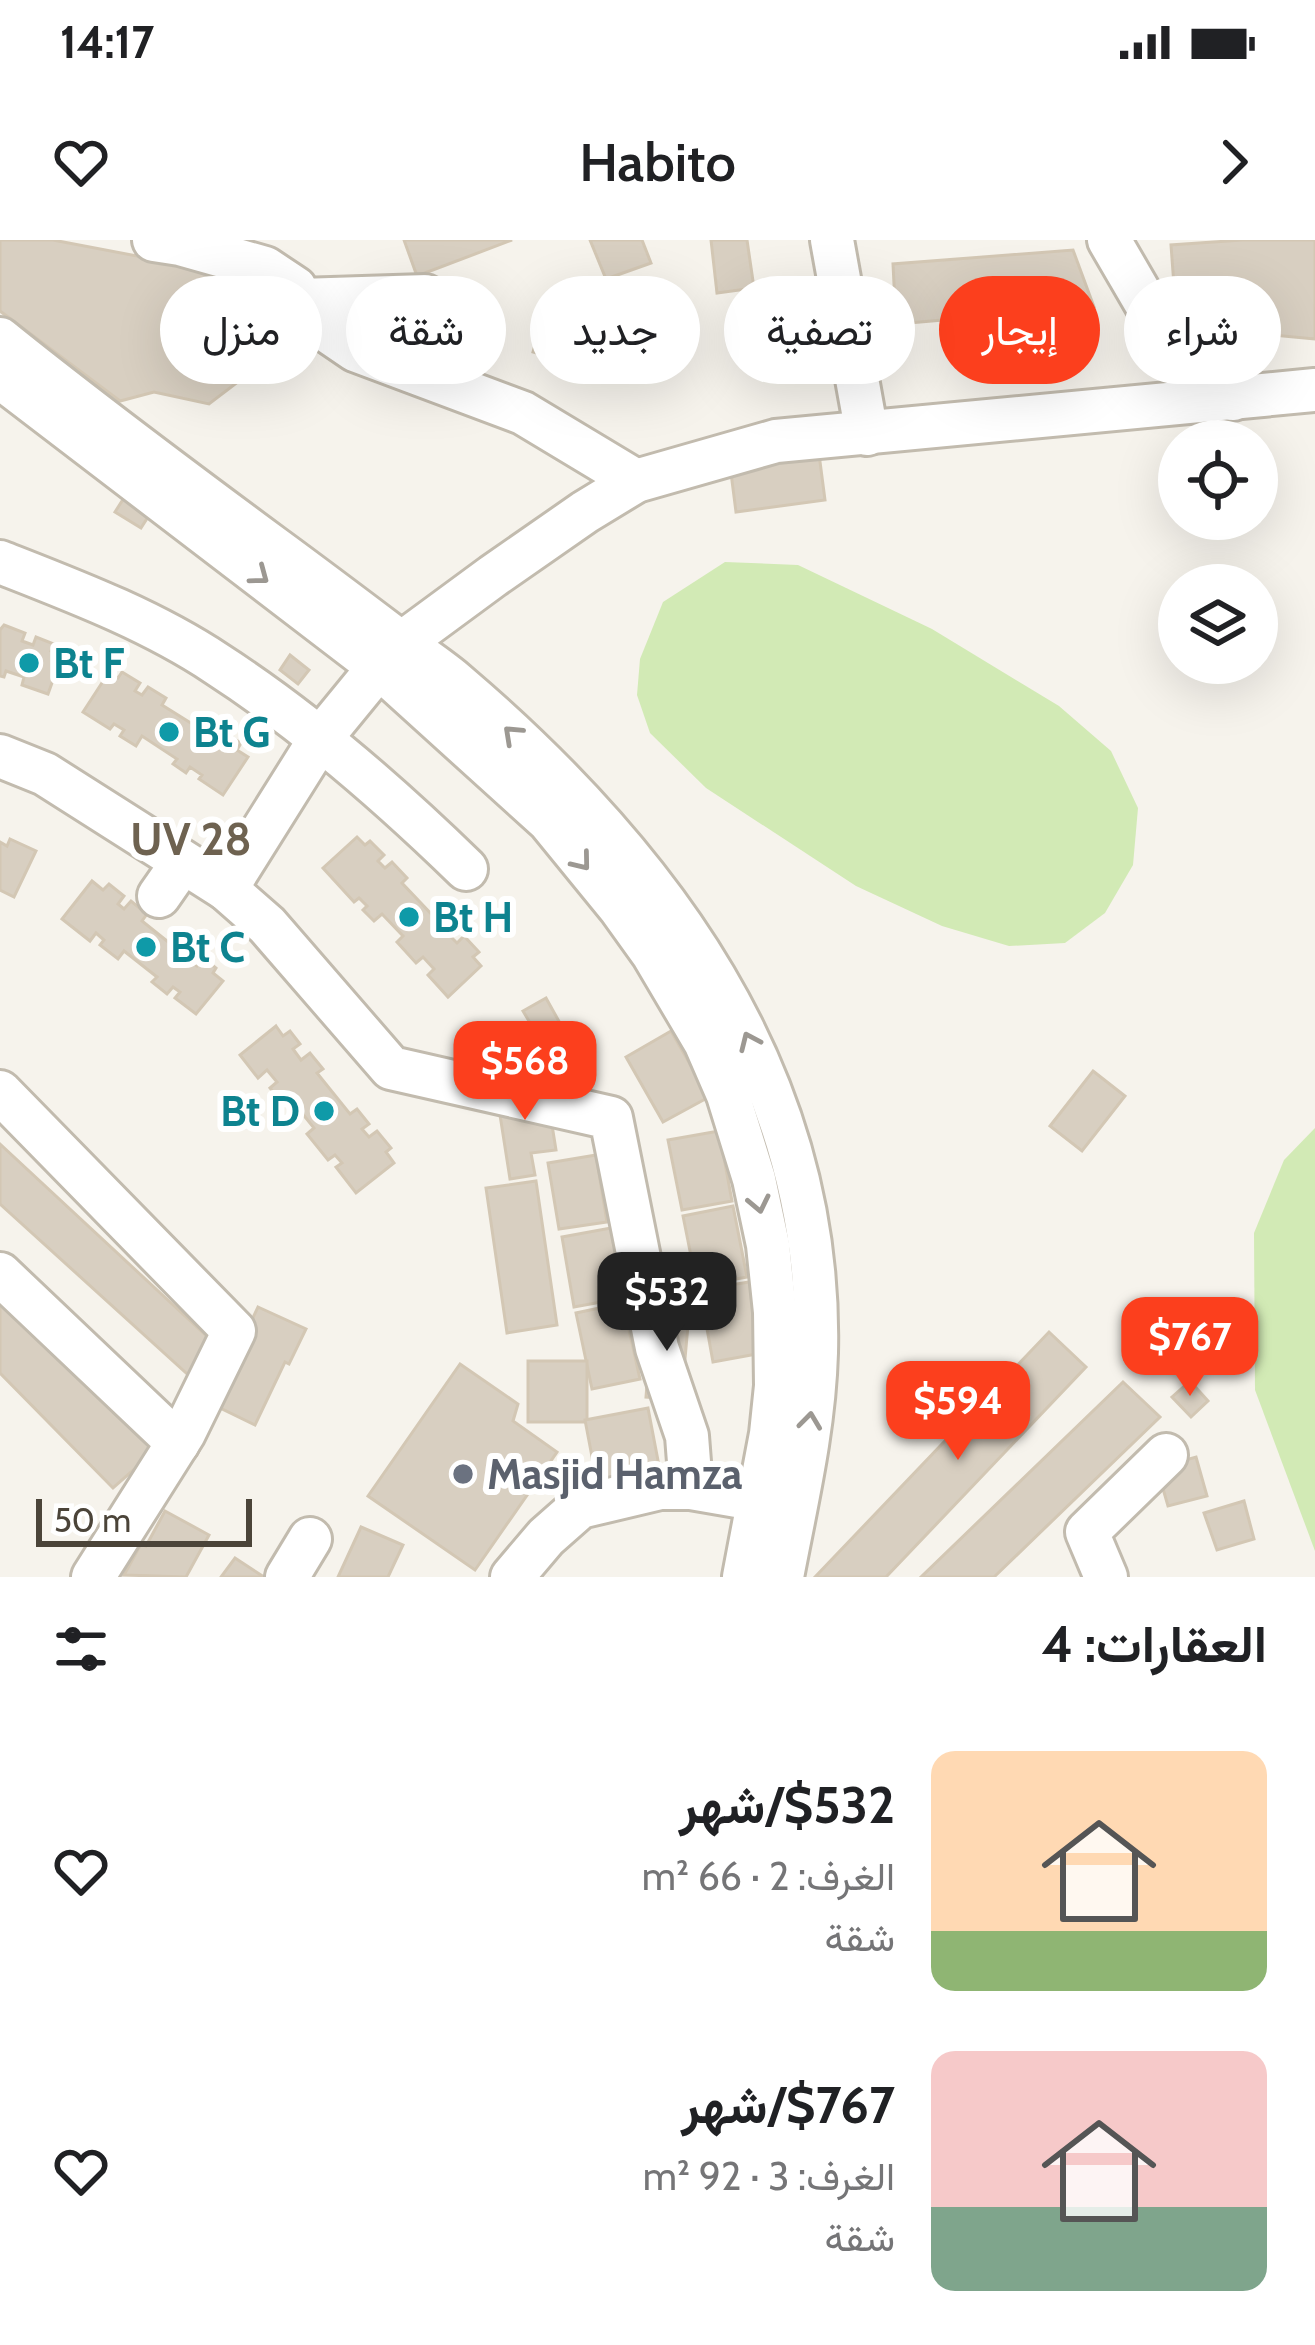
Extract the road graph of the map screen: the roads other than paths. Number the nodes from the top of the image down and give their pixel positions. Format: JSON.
{"nodes":[{"id":1,"x":154,"y":240,"type":"edge"},
{"id":2,"x":832,"y":240,"type":"edge"},
{"id":3,"x":1109,"y":240,"type":"edge"},
{"id":4,"x":277,"y":276,"type":"edge"},
{"id":5,"x":322,"y":328,"type":"edge"},
{"id":6,"x":0,"y":339,"type":"edge"},
{"id":7,"x":0,"y":377,"type":"edge"},
{"id":8,"x":1315,"y":390,"type":"edge"},
{"id":9,"x":1233,"y":399,"type":"junction"},
{"id":10,"x":867,"y":434,"type":"junction"},
{"id":11,"x":636,"y":481,"type":"junction"},
{"id":12,"x":0,"y":562,"type":"edge"},
{"id":13,"x":391,"y":655,"type":"junction"},
{"id":14,"x":320,"y":740,"type":"junction"},
{"id":15,"x":0,"y":756,"type":"edge"},
{"id":16,"x":466,"y":869,"type":"dead end"},
{"id":17,"x":226,"y":889,"type":"junction"},
{"id":18,"x":0,"y":1092,"type":"edge"},
{"id":19,"x":0,"y":1274,"type":"edge"},
{"id":20,"x":178,"y":1443,"type":"junction"},
{"id":21,"x":1166,"y":1456,"type":"dead end"},
{"id":22,"x":691,"y":1488,"type":"junction"},
{"id":23,"x":777,"y":1503,"type":"junction"},
{"id":24,"x":310,"y":1539,"type":"dead end"},
{"id":25,"x":93,"y":1577,"type":"edge"},
{"id":26,"x":287,"y":1577,"type":"edge"},
{"id":27,"x":512,"y":1577,"type":"edge"},
{"id":28,"x":744,"y":1577,"type":"edge"},
{"id":29,"x":782,"y":1577,"type":"edge"},
{"id":30,"x":1106,"y":1577,"type":"edge"}],
"edges":[{"from":1,"to":4,"type":"street"},
{"from":2,"to":10,"type":"street"},
{"from":3,"to":9,"type":"street"},
{"from":5,"to":11,"type":"street"},
{"from":6,"to":13,"type":"street"},
{"from":7,"to":13,"type":"street","one_way":true},
{"from":8,"to":9,"type":"street"},
{"from":9,"to":10,"type":"street"},
{"from":10,"to":11,"type":"street"},
{"from":11,"to":13,"type":"street"},
{"from":12,"to":14,"type":"street"},
{"from":13,"to":14,"type":"street"},
{"from":13,"to":23,"type":"street"},
{"from":14,"to":16,"type":"street"},
{"from":14,"to":17,"type":"street"},
{"from":15,"to":17,"type":"street"},
{"from":17,"to":22,"type":"street"},
{"from":18,"to":20,"type":"street"},
{"from":19,"to":20,"type":"street"},
{"from":20,"to":25,"type":"street"},
{"from":21,"to":30,"type":"street"},
{"from":22,"to":23,"type":"street"},
{"from":22,"to":27,"type":"street"},
{"from":23,"to":28,"type":"street"},
{"from":23,"to":29,"type":"street"},
{"from":24,"to":26,"type":"street"}]}
